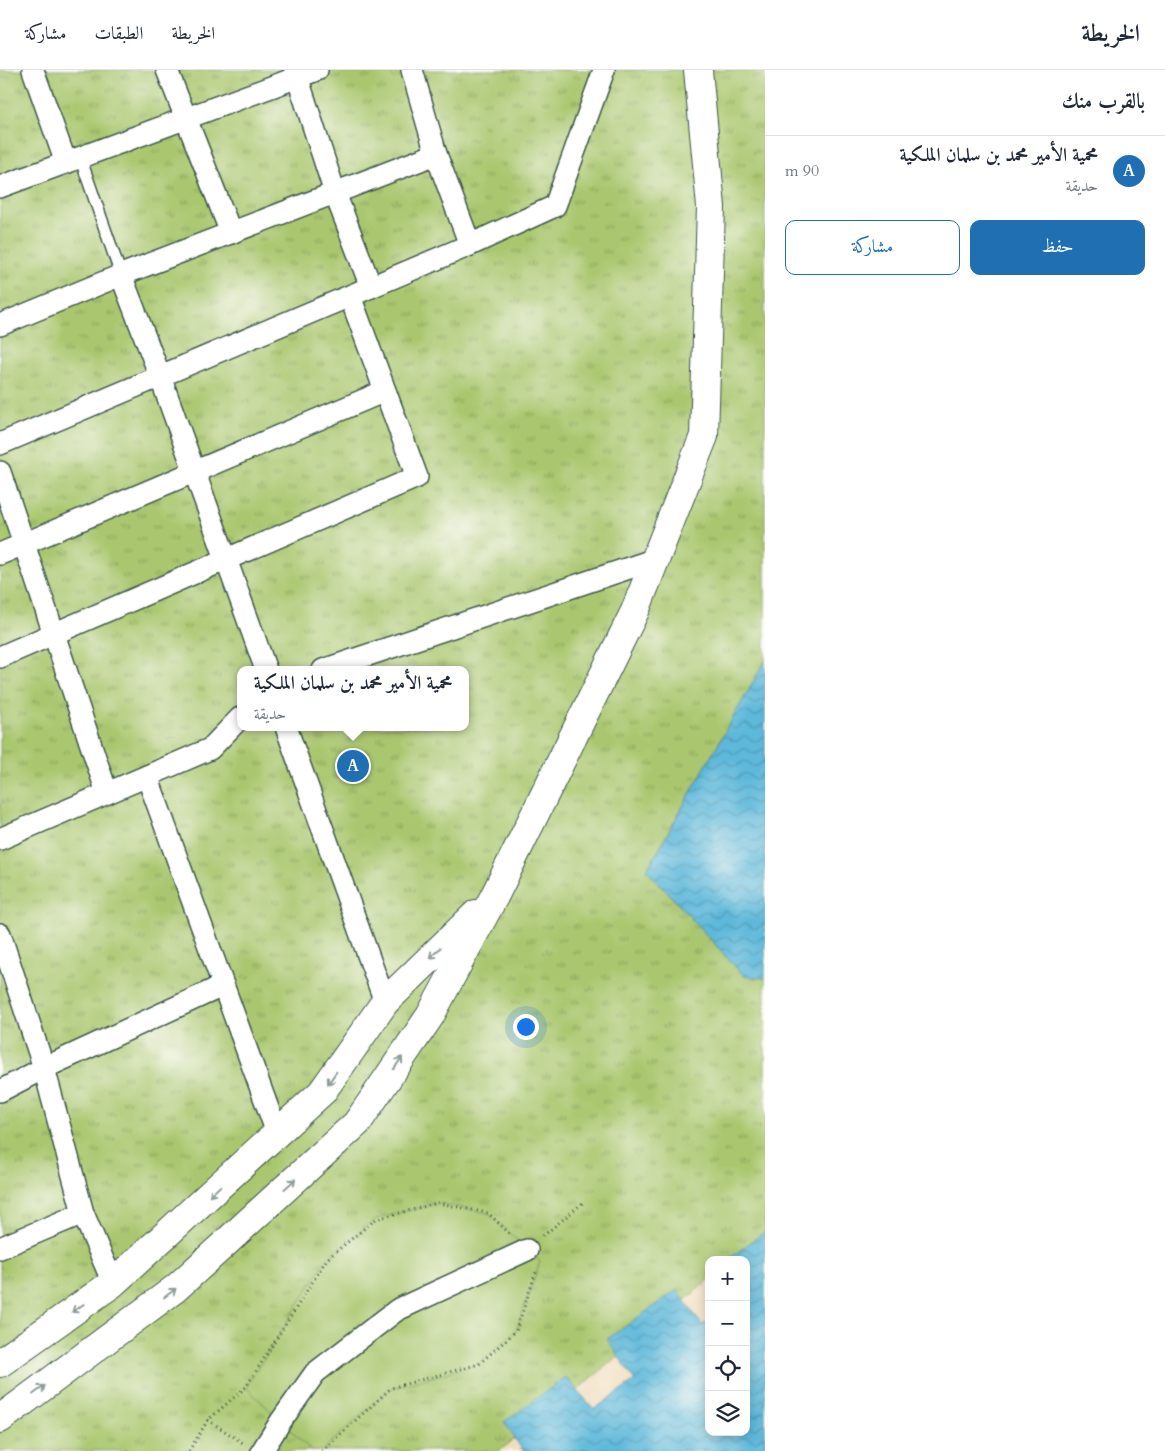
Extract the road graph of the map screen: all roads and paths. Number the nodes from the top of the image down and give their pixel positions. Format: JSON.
{"nodes":[{"id":1,"x":33,"y":70,"type":"edge"},
{"id":2,"x":167,"y":70,"type":"edge"},
{"id":3,"x":317,"y":70,"type":"edge"},
{"id":4,"x":412,"y":70,"type":"edge"},
{"id":5,"x":604,"y":70,"type":"edge"},
{"id":6,"x":698,"y":70,"type":"edge"},
{"id":7,"x":296,"y":74,"type":"edge"},
{"id":8,"x":185,"y":119,"type":"junction"},
{"id":9,"x":436,"y":154,"type":"junction"},
{"id":10,"x":73,"y":160,"type":"junction"},
{"id":11,"x":0,"y":187,"type":"edge"},
{"id":12,"x":335,"y":193,"type":"junction"},
{"id":13,"x":231,"y":232,"type":"junction"},
{"id":14,"x":470,"y":245,"type":"junction"},
{"id":15,"x":121,"y":275,"type":"junction"},
{"id":16,"x":371,"y":287,"type":"junction"},
{"id":17,"x":350,"y":296,"type":"junction"},
{"id":18,"x":0,"y":325,"type":"edge"},
{"id":19,"x":160,"y":376,"type":"junction"},
{"id":20,"x":385,"y":391,"type":"junction"},
{"id":21,"x":0,"y":444,"type":"edge"},
{"id":22,"x":0,"y":472,"type":"edge"},
{"id":23,"x":195,"y":473,"type":"junction"},
{"id":24,"x":24,"y":544,"type":"junction"},
{"id":25,"x":0,"y":554,"type":"edge"},
{"id":26,"x":226,"y":559,"type":"junction"},
{"id":27,"x":656,"y":559,"type":"junction"},
{"id":28,"x":54,"y":633,"type":"junction"},
{"id":29,"x":0,"y":658,"type":"edge"},
{"id":30,"x":265,"y":666,"type":"edge"},
{"id":31,"x":335,"y":666,"type":"edge"},
{"id":32,"x":237,"y":721,"type":"edge"},
{"id":33,"x":287,"y":731,"type":"edge"},
{"id":34,"x":147,"y":776,"type":"junction"},
{"id":35,"x":107,"y":793,"type":"junction"},
{"id":36,"x":0,"y":839,"type":"edge"},
{"id":37,"x":495,"y":895,"type":"junction"},
{"id":38,"x":0,"y":934,"type":"edge"},
{"id":39,"x":222,"y":986,"type":"junction"},
{"id":40,"x":385,"y":1002,"type":"junction"},
{"id":41,"x":44,"y":1068,"type":"junction"},
{"id":42,"x":0,"y":1091,"type":"edge"},
{"id":43,"x":277,"y":1133,"type":"junction"},
{"id":44,"x":585,"y":1201,"type":"dead end"},
{"id":45,"x":83,"y":1213,"type":"junction"},
{"id":46,"x":0,"y":1248,"type":"edge"},
{"id":47,"x":527,"y":1250,"type":"joint"},
{"id":48,"x":113,"y":1283,"type":"junction"},
{"id":49,"x":0,"y":1364,"type":"edge"},
{"id":50,"x":0,"y":1419,"type":"edge"},
{"id":51,"x":208,"y":1420,"type":"dead end"},
{"id":52,"x":255,"y":1448,"type":"edge"}],
"edges":[{"from":1,"to":10,"type":"street"},
{"from":2,"to":8,"type":"street"},
{"from":3,"to":7,"type":"street"},
{"from":4,"to":9,"type":"street"},
{"from":5,"to":14,"type":"street"},
{"from":6,"to":27,"type":"street"},
{"from":7,"to":8,"type":"street"},
{"from":7,"to":12,"type":"street"},
{"from":8,"to":10,"type":"street"},
{"from":8,"to":13,"type":"street"},
{"from":9,"to":12,"type":"street"},
{"from":9,"to":14,"type":"street"},
{"from":10,"to":11,"type":"street"},
{"from":10,"to":15,"type":"lane"},
{"from":12,"to":13,"type":"street"},
{"from":12,"to":16,"type":"street"},
{"from":13,"to":15,"type":"street"},
{"from":14,"to":16,"type":"street"},
{"from":15,"to":18,"type":"street"},
{"from":15,"to":19,"type":"street"},
{"from":16,"to":17,"type":"street"},
{"from":17,"to":19,"type":"street"},
{"from":17,"to":20,"type":"street"},
{"from":19,"to":21,"type":"street"},
{"from":19,"to":23,"type":"street"},
{"from":20,"to":23,"type":"street"},
{"from":20,"to":26,"type":"street"},
{"from":22,"to":24,"type":"street"},
{"from":23,"to":24,"type":"street"},
{"from":23,"to":26,"type":"street"},
{"from":24,"to":25,"type":"street"},
{"from":24,"to":28,"type":"street"},
{"from":26,"to":28,"type":"street"},
{"from":26,"to":30,"type":"street"},
{"from":27,"to":31,"type":"street"},
{"from":27,"to":37,"type":"street"},
{"from":28,"to":29,"type":"street"},
{"from":28,"to":35,"type":"street"},
{"from":32,"to":34,"type":"street"},
{"from":33,"to":40,"type":"street"},
{"from":34,"to":35,"type":"street"},
{"from":34,"to":39,"type":"street"},
{"from":35,"to":36,"type":"street"},
{"from":37,"to":40,"type":"street","one_way":true},
{"from":50,"to":37,"type":"street","one_way":true},
{"from":38,"to":41,"type":"street"},
{"from":39,"to":41,"type":"street"},
{"from":39,"to":43,"type":"street"},
{"from":40,"to":43,"type":"street","one_way":true},
{"from":41,"to":42,"type":"street"},
{"from":41,"to":45,"type":"street"},
{"from":43,"to":48,"type":"street","one_way":true},
{"from":44,"to":47,"type":"path"},
{"from":45,"to":46,"type":"street"},
{"from":45,"to":48,"type":"street"},
{"from":47,"to":52,"type":"street"},
{"from":48,"to":49,"type":"street","one_way":true},
{"from":51,"to":52,"type":"path"}]}
